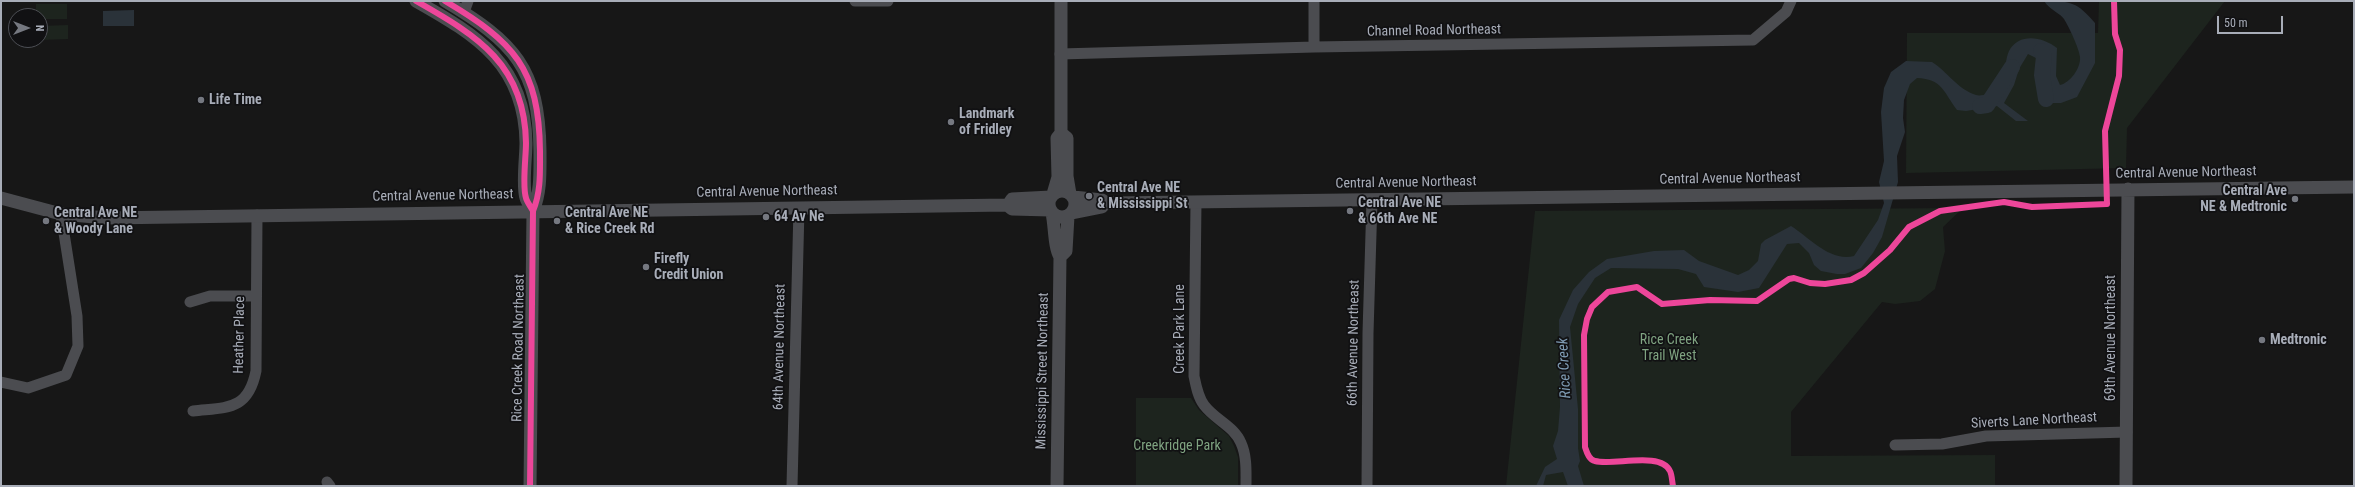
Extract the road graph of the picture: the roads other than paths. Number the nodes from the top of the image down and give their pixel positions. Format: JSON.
{"nodes":[{"id":1,"x":416,"y":1,"type":"edge"},
{"id":2,"x":445,"y":1,"type":"edge"},
{"id":3,"x":855,"y":1,"type":"edge"},
{"id":4,"x":888,"y":1,"type":"edge"},
{"id":5,"x":1061,"y":1,"type":"edge"},
{"id":6,"x":1314,"y":1,"type":"edge"},
{"id":7,"x":1791,"y":1,"type":"edge"},
{"id":8,"x":466,"y":7,"type":"edge"},
{"id":9,"x":1314,"y":47,"type":"junction"},
{"id":10,"x":1060,"y":54,"type":"junction"},
{"id":11,"x":1061,"y":133,"type":"junction"},
{"id":12,"x":2354,"y":187,"type":"edge"},
{"id":13,"x":2128,"y":189,"type":"junction"},
{"id":14,"x":1072,"y":195,"type":"junction"},
{"id":15,"x":1,"y":198,"type":"edge"},
{"id":16,"x":1372,"y":200,"type":"junction"},
{"id":17,"x":1196,"y":202,"type":"junction"},
{"id":18,"x":1051,"y":203,"type":"junction"},
{"id":19,"x":1106,"y":203,"type":"junction"},
{"id":20,"x":798,"y":208,"type":"junction"},
{"id":21,"x":533,"y":211,"type":"junction"},
{"id":22,"x":61,"y":214,"type":"junction"},
{"id":23,"x":1070,"y":214,"type":"junction"},
{"id":24,"x":257,"y":215,"type":"junction"},
{"id":25,"x":1060,"y":257,"type":"junction"},
{"id":26,"x":256,"y":296,"type":"junction"},
{"id":27,"x":190,"y":302,"type":"dead end"},
{"id":28,"x":1,"y":382,"type":"edge"},
{"id":29,"x":193,"y":411,"type":"dead end"},
{"id":30,"x":2127,"y":432,"type":"junction"},
{"id":31,"x":1894,"y":445,"type":"dead end"},
{"id":32,"x":530,"y":486,"type":"edge"},
{"id":33,"x":792,"y":486,"type":"edge"},
{"id":34,"x":1057,"y":486,"type":"edge"},
{"id":35,"x":1246,"y":486,"type":"edge"},
{"id":36,"x":1367,"y":486,"type":"edge"},
{"id":37,"x":2126,"y":486,"type":"edge"}],
"edges":[{"from":1,"to":21,"type":"street","name":"Rice Creek Road Northeast"},
{"from":2,"to":8,"type":"street","name":"Rice Creek Road Northeast"},
{"from":3,"to":4,"type":"street"},
{"from":5,"to":10,"type":"street","name":"Mississippi Street Northeast"},
{"from":6,"to":9,"type":"street"},
{"from":7,"to":9,"type":"street","name":"Channel Road Northeast"},
{"from":8,"to":21,"type":"street","name":"Rice Creek Road Northeast"},
{"from":9,"to":10,"type":"street","name":"Channel Road Northeast"},
{"from":10,"to":11,"type":"street","name":"Mississippi Street Northeast"},
{"from":11,"to":14,"type":"street","name":"Mississippi Street Northeast"},
{"from":11,"to":18,"type":"street","name":"Mississippi Street Northeast"},
{"from":12,"to":13,"type":"street","name":"Central Avenue Northeast"},
{"from":13,"to":16,"type":"street","name":"Central Avenue Northeast"},
{"from":13,"to":30,"type":"street","name":"69th Avenue Northeast"},
{"from":14,"to":18,"type":"street"},
{"from":14,"to":19,"type":"street","name":"Central Avenue Northeast"},
{"from":14,"to":23,"type":"street"},
{"from":15,"to":22,"type":"street","name":"Central Avenue Northeast"},
{"from":16,"to":17,"type":"street","name":"Central Avenue Northeast"},
{"from":16,"to":36,"type":"street","name":"66th Avenue Northeast"},
{"from":17,"to":19,"type":"street","name":"Central Avenue Northeast"},
{"from":17,"to":35,"type":"street","name":"Creek Park Lane"},
{"from":18,"to":20,"type":"street","name":"Central Avenue Northeast"},
{"from":18,"to":23,"type":"street"},
{"from":18,"to":25,"type":"street","name":"Mississippi Street Northeast"},
{"from":19,"to":23,"type":"street","name":"Central Avenue Northeast"},
{"from":20,"to":21,"type":"street","name":"Central Avenue Northeast"},
{"from":20,"to":33,"type":"street","name":"64th Avenue Northeast"},
{"from":21,"to":24,"type":"street","name":"Central Avenue Northeast"},
{"from":21,"to":32,"type":"street","name":"Rice Creek Road Northeast"},
{"from":22,"to":24,"type":"street","name":"Central Avenue Northeast"},
{"from":22,"to":28,"type":"street"},
{"from":23,"to":25,"type":"street","name":"Mississippi Street Northeast"},
{"from":24,"to":26,"type":"street","name":"Heather Place"},
{"from":25,"to":34,"type":"street","name":"Mississippi Street Northeast"},
{"from":26,"to":27,"type":"street"},
{"from":26,"to":29,"type":"street","name":"Heather Place"},
{"from":30,"to":31,"type":"street","name":"Siverts Lane Northeast"},
{"from":30,"to":37,"type":"street","name":"69th Avenue Northeast"}]}
